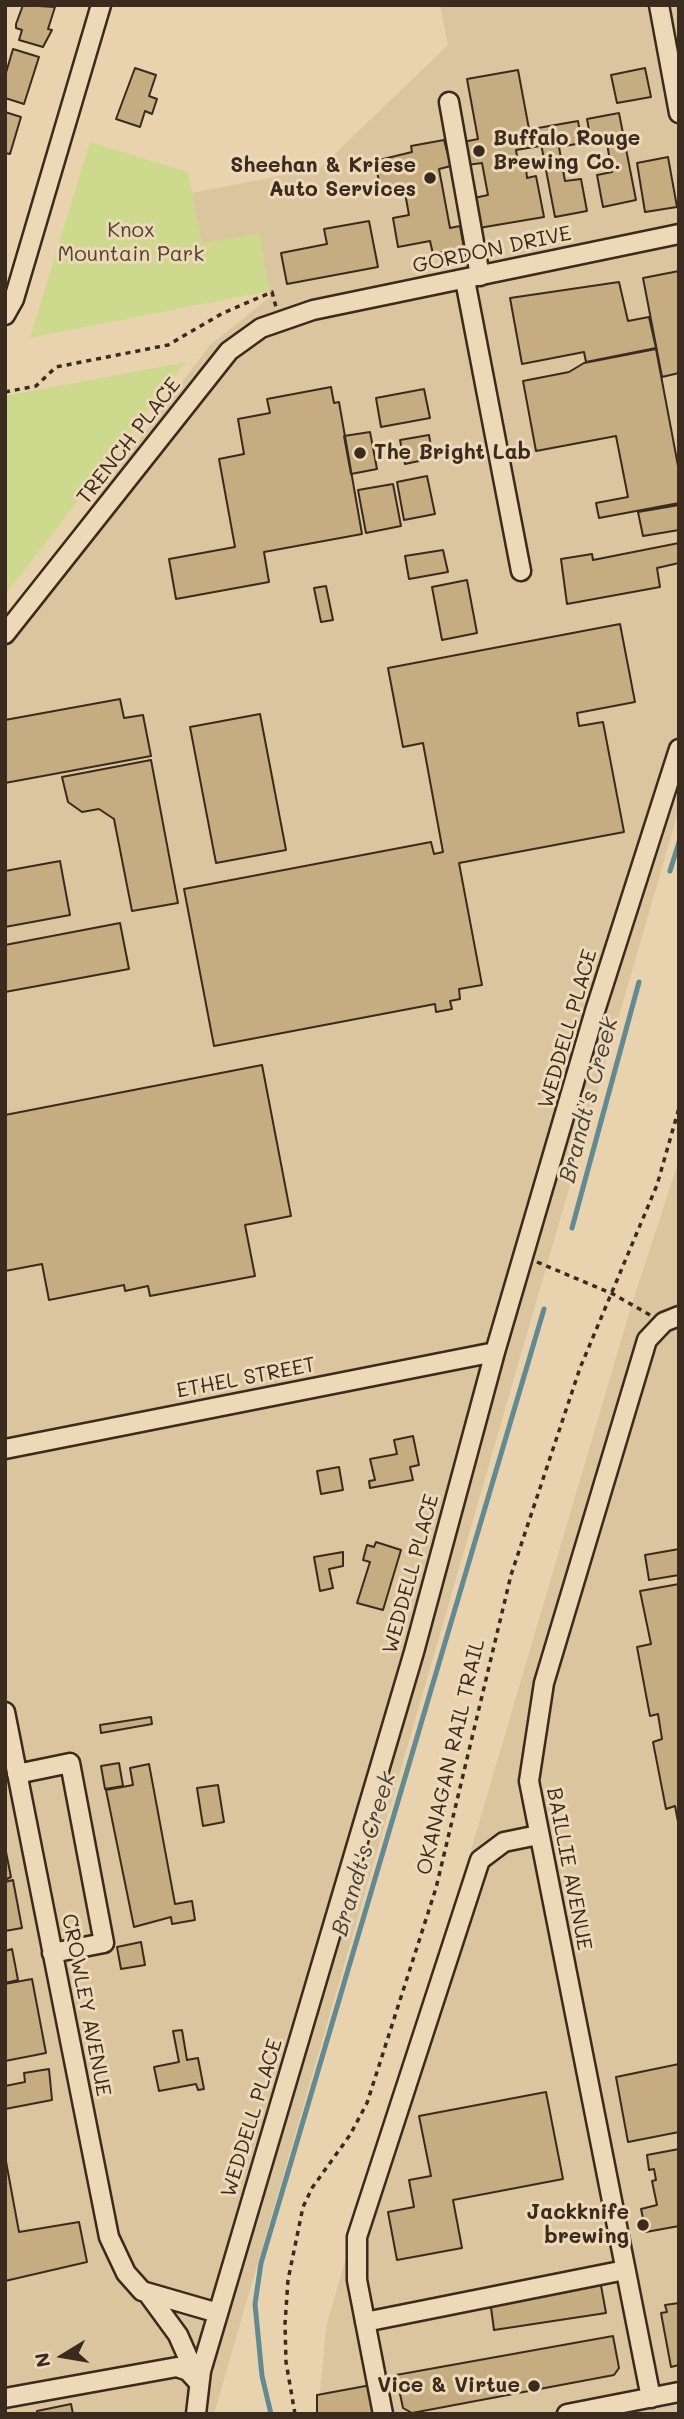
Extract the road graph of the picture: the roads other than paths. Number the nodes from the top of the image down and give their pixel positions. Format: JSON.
{"nodes":[{"id":1,"x":101,"y":5,"type":"edge"},
{"id":2,"x":659,"y":5,"type":"edge"},
{"id":3,"x":449,"y":102,"type":"dead end"},
{"id":4,"x":679,"y":113,"type":"edge"},
{"id":5,"x":679,"y":234,"type":"edge"},
{"id":6,"x":472,"y":278,"type":"junction"},
{"id":7,"x":10,"y":307,"type":"edge"},
{"id":8,"x":313,"y":310,"type":"joint"},
{"id":9,"x":521,"y":571,"type":"dead end"},
{"id":10,"x":5,"y":634,"type":"edge"},
{"id":11,"x":679,"y":749,"type":"edge"},
{"id":12,"x":672,"y":1319,"type":"edge"},
{"id":13,"x":495,"y":1352,"type":"junction"},
{"id":14,"x":5,"y":1449,"type":"edge"},
{"id":15,"x":5,"y":1712,"type":"edge"},
{"id":16,"x":17,"y":1774,"type":"junction"},
{"id":17,"x":538,"y":1835,"type":"junction"},
{"id":18,"x":52,"y":1953,"type":"junction"},
{"id":19,"x":625,"y":2270,"type":"junction"},
{"id":20,"x":148,"y":2294,"type":"junction"},
{"id":21,"x":218,"y":2313,"type":"junction"},
{"id":22,"x":365,"y":2322,"type":"junction"},
{"id":23,"x":199,"y":2383,"type":"junction"},
{"id":24,"x":679,"y":2392,"type":"edge"},
{"id":25,"x":5,"y":2398,"type":"edge"},
{"id":26,"x":651,"y":2398,"type":"junction"},
{"id":27,"x":196,"y":2414,"type":"edge"},
{"id":28,"x":383,"y":2414,"type":"edge"},
{"id":29,"x":567,"y":2414,"type":"edge"}],
"edges":[{"from":1,"to":7,"type":"street"},
{"from":2,"to":4,"type":"street"},
{"from":3,"to":6,"type":"street"},
{"from":5,"to":6,"type":"street","name":"GORDON DRIVE"},
{"from":6,"to":8,"type":"street","name":"GORDON DRIVE"},
{"from":6,"to":9,"type":"street"},
{"from":8,"to":10,"type":"street","name":"TRENCH PLACE"},
{"from":11,"to":13,"type":"street","name":"WEDDELL PLACE"},
{"from":12,"to":17,"type":"street","name":"BAILLIE AVENUE"},
{"from":13,"to":14,"type":"street","name":"ETHEL STREET"},
{"from":13,"to":21,"type":"street","name":"WEDDELL PLACE"},
{"from":15,"to":16,"type":"street","name":"CROWLEY AVENUE"},
{"from":16,"to":18,"type":"street","name":"CROWLEY AVENUE"},
{"from":16,"to":18,"type":"street"},
{"from":17,"to":19,"type":"street","name":"BAILLIE AVENUE"},
{"from":17,"to":22,"type":"street"},
{"from":18,"to":20,"type":"street","name":"CROWLEY AVENUE"},
{"from":19,"to":22,"type":"street"},
{"from":19,"to":26,"type":"street","name":"BAILLIE AVENUE"},
{"from":20,"to":21,"type":"street"},
{"from":20,"to":23,"type":"street","name":"CROWLEY AVENUE"},
{"from":21,"to":23,"type":"street","name":"WEDDELL PLACE"},
{"from":22,"to":28,"type":"street"},
{"from":23,"to":25,"type":"street"},
{"from":23,"to":27,"type":"street","name":"WEDDELL PLACE"},
{"from":24,"to":26,"type":"street"},
{"from":26,"to":29,"type":"street"}]}
